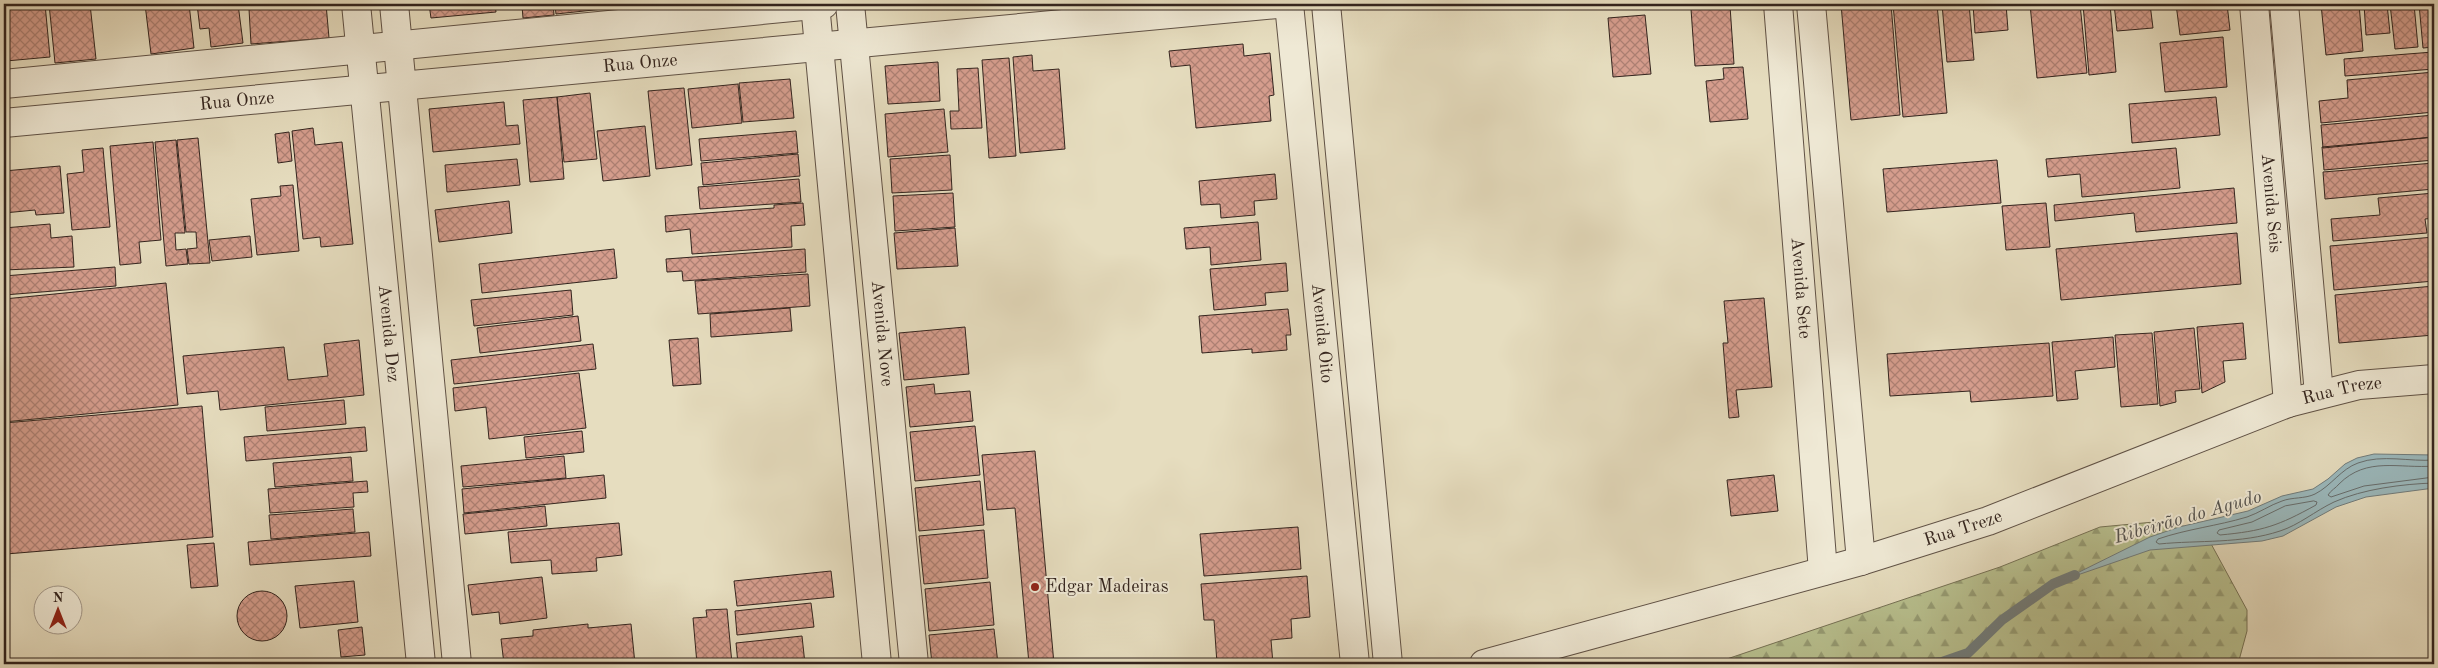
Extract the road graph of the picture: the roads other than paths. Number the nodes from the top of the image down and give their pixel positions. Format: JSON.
{"nodes":[{"id":1,"x":356,"y":4,"type":"edge"},
{"id":2,"x":394,"y":4,"type":"edge"},
{"id":3,"x":818,"y":4,"type":"edge"},
{"id":4,"x":850,"y":4,"type":"edge"},
{"id":5,"x":1277,"y":4,"type":"edge"},
{"id":6,"x":1289,"y":4,"type":"edge"},
{"id":7,"x":1326,"y":4,"type":"edge"},
{"id":8,"x":1778,"y":4,"type":"edge"},
{"id":9,"x":1811,"y":4,"type":"edge"},
{"id":10,"x":2254,"y":4,"type":"edge"},
{"id":11,"x":2284,"y":4,"type":"edge"},
{"id":12,"x":856,"y":43,"type":"junction"},
{"id":13,"x":398,"y":45,"type":"junction"},
{"id":14,"x":821,"y":46,"type":"junction"},
{"id":15,"x":360,"y":48,"type":"junction"},
{"id":16,"x":4,"y":84,"type":"edge"},
{"id":17,"x":402,"y":86,"type":"junction"},
{"id":18,"x":365,"y":89,"type":"junction"},
{"id":19,"x":4,"y":122,"type":"edge"},
{"id":20,"x":2265,"y":136,"type":"junction"},
{"id":21,"x":2295,"y":136,"type":"junction"},
{"id":22,"x":2302,"y":208,"type":"junction"},
{"id":23,"x":2272,"y":210,"type":"junction"},
{"id":24,"x":2434,"y":379,"type":"edge"},
{"id":25,"x":2318,"y":394,"type":"junction"},
{"id":26,"x":2288,"y":403,"type":"junction"},
{"id":27,"x":1861,"y":561,"type":"junction"},
{"id":28,"x":1823,"y":571,"type":"junction"},
{"id":29,"x":421,"y":664,"type":"edge"},
{"id":30,"x":457,"y":664,"type":"edge"},
{"id":31,"x":877,"y":664,"type":"edge"},
{"id":32,"x":914,"y":664,"type":"edge"},
{"id":33,"x":1355,"y":664,"type":"edge"},
{"id":34,"x":1388,"y":664,"type":"edge"},
{"id":35,"x":1484,"y":664,"type":"edge"}],
"edges":[{"from":1,"to":15,"type":"street","name":"Avenida Dez"},
{"from":2,"to":13,"type":"street","name":"Avenida Dez"},
{"from":3,"to":13,"type":"street"},
{"from":3,"to":14,"type":"street","name":"Avenida Nove"},
{"from":4,"to":12,"type":"street","name":"Avenida Nove"},
{"from":5,"to":12,"type":"street","name":"Rua Onze"},
{"from":6,"to":33,"type":"street","name":"Avenida Oito"},
{"from":7,"to":34,"type":"street","name":"Avenida Oito"},
{"from":8,"to":28,"type":"street","name":"Avenida Sete"},
{"from":9,"to":27,"type":"street","name":"Avenida Sete"},
{"from":10,"to":20,"type":"street","name":"Avenida Seis"},
{"from":11,"to":21,"type":"street","name":"Avenida Seis"},
{"from":12,"to":14,"type":"street","name":"Rua Onze"},
{"from":12,"to":32,"type":"street","name":"Avenida Nove"},
{"from":13,"to":15,"type":"street"},
{"from":13,"to":17,"type":"street","name":"Avenida Dez"},
{"from":14,"to":17,"type":"street","name":"Rua Onze"},
{"from":14,"to":31,"type":"street","name":"Avenida Nove"},
{"from":15,"to":16,"type":"street"},
{"from":15,"to":18,"type":"street","name":"Avenida Dez"},
{"from":17,"to":18,"type":"street","name":"Rua Onze"},
{"from":17,"to":30,"type":"street","name":"Avenida Dez"},
{"from":18,"to":19,"type":"street","name":"Rua Onze"},
{"from":18,"to":29,"type":"street","name":"Avenida Dez"},
{"from":20,"to":21,"type":"street"},
{"from":20,"to":23,"type":"street","name":"Avenida Seis"},
{"from":21,"to":22,"type":"street","name":"Avenida Seis"},
{"from":22,"to":23,"type":"street"},
{"from":22,"to":25,"type":"street","name":"Avenida Seis"},
{"from":23,"to":26,"type":"street","name":"Avenida Seis"},
{"from":24,"to":25,"type":"street","name":"Rua Treze"},
{"from":25,"to":26,"type":"street","name":"Rua Treze"},
{"from":26,"to":27,"type":"street","name":"Rua Treze"},
{"from":27,"to":28,"type":"street","name":"Rua Treze"},
{"from":28,"to":35,"type":"street","name":"Rua Treze"}]}
